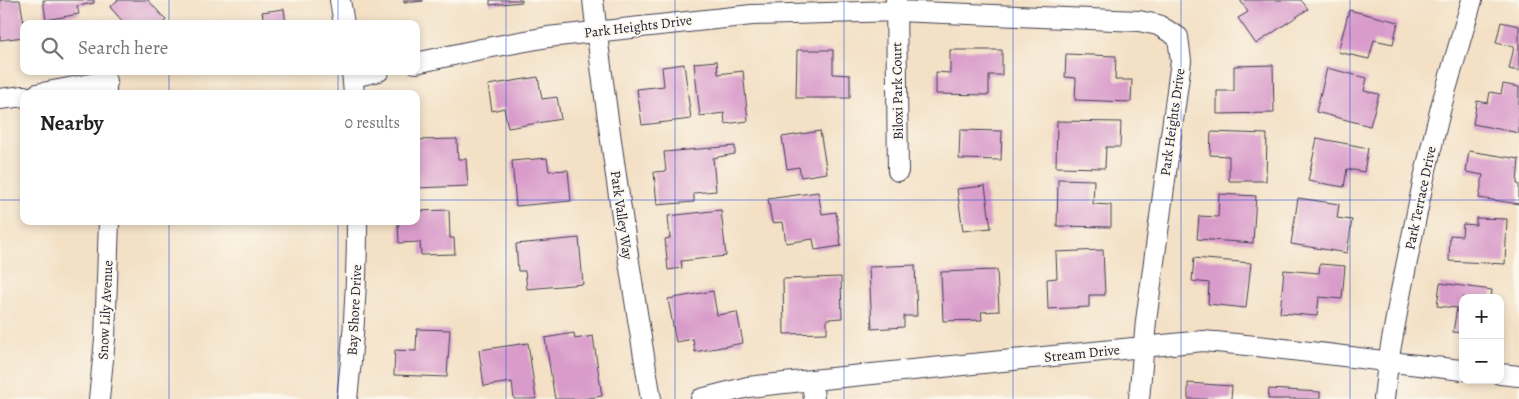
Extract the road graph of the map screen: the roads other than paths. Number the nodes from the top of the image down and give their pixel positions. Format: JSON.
{"nodes":[{"id":1,"x":340,"y":0,"type":"edge"},
{"id":2,"x":593,"y":0,"type":"edge"},
{"id":3,"x":1472,"y":0,"type":"edge"},
{"id":4,"x":896,"y":5,"type":"edge"},
{"id":5,"x":343,"y":20,"type":"edge"},
{"id":6,"x":596,"y":31,"type":"junction"},
{"id":7,"x":420,"y":62,"type":"edge"},
{"id":8,"x":369,"y":75,"type":"edge"},
{"id":9,"x":353,"y":81,"type":"edge"},
{"id":10,"x":58,"y":90,"type":"edge"},
{"id":11,"x":106,"y":90,"type":"edge"},
{"id":12,"x":20,"y":96,"type":"edge"},
{"id":13,"x":0,"y":99,"type":"edge"},
{"id":14,"x":898,"y":171,"type":"dead end"},
{"id":15,"x":109,"y":225,"type":"edge"},
{"id":16,"x":357,"y":225,"type":"edge"},
{"id":17,"x":1144,"y":345,"type":"junction"},
{"id":18,"x":1388,"y":362,"type":"junction"},
{"id":19,"x":1459,"y":370,"type":"edge"},
{"id":20,"x":1504,"y":374,"type":"edge"},
{"id":21,"x":1519,"y":376,"type":"edge"},
{"id":22,"x":813,"y":389,"type":"edge"},
{"id":23,"x":99,"y":399,"type":"edge"},
{"id":24,"x":348,"y":399,"type":"edge"},
{"id":25,"x":651,"y":399,"type":"edge"},
{"id":26,"x":701,"y":399,"type":"edge"},
{"id":27,"x":1139,"y":399,"type":"edge"},
{"id":28,"x":1384,"y":399,"type":"edge"}],
"edges":[{"from":1,"to":5,"type":"street"},
{"from":2,"to":6,"type":"street","name":"Park Valley Way"},
{"from":3,"to":18,"type":"street","name":"Park Terrace Drive"},
{"from":4,"to":6,"type":"street","name":"Park Heights Drive"},
{"from":4,"to":14,"type":"street","name":"Biloxi Park Court"},
{"from":4,"to":17,"type":"street","name":"Park Heights Drive"},
{"from":6,"to":7,"type":"street","name":"Park Heights Drive"},
{"from":6,"to":25,"type":"street","name":"Park Valley Way"},
{"from":8,"to":9,"type":"street"},
{"from":10,"to":11,"type":"street"},
{"from":12,"to":13,"type":"street"},
{"from":15,"to":23,"type":"street","name":"Snow Lily Avenue"},
{"from":16,"to":24,"type":"street","name":"Bay Shore Drive"},
{"from":17,"to":18,"type":"street","name":"Stream Drive"},
{"from":17,"to":22,"type":"street","name":"Stream Drive"},
{"from":17,"to":27,"type":"street"},
{"from":18,"to":19,"type":"street","name":"Stream Drive"},
{"from":18,"to":28,"type":"street","name":"Park Terrace Drive"},
{"from":20,"to":21,"type":"street"},
{"from":22,"to":26,"type":"street","name":"Stream Drive"}]}
